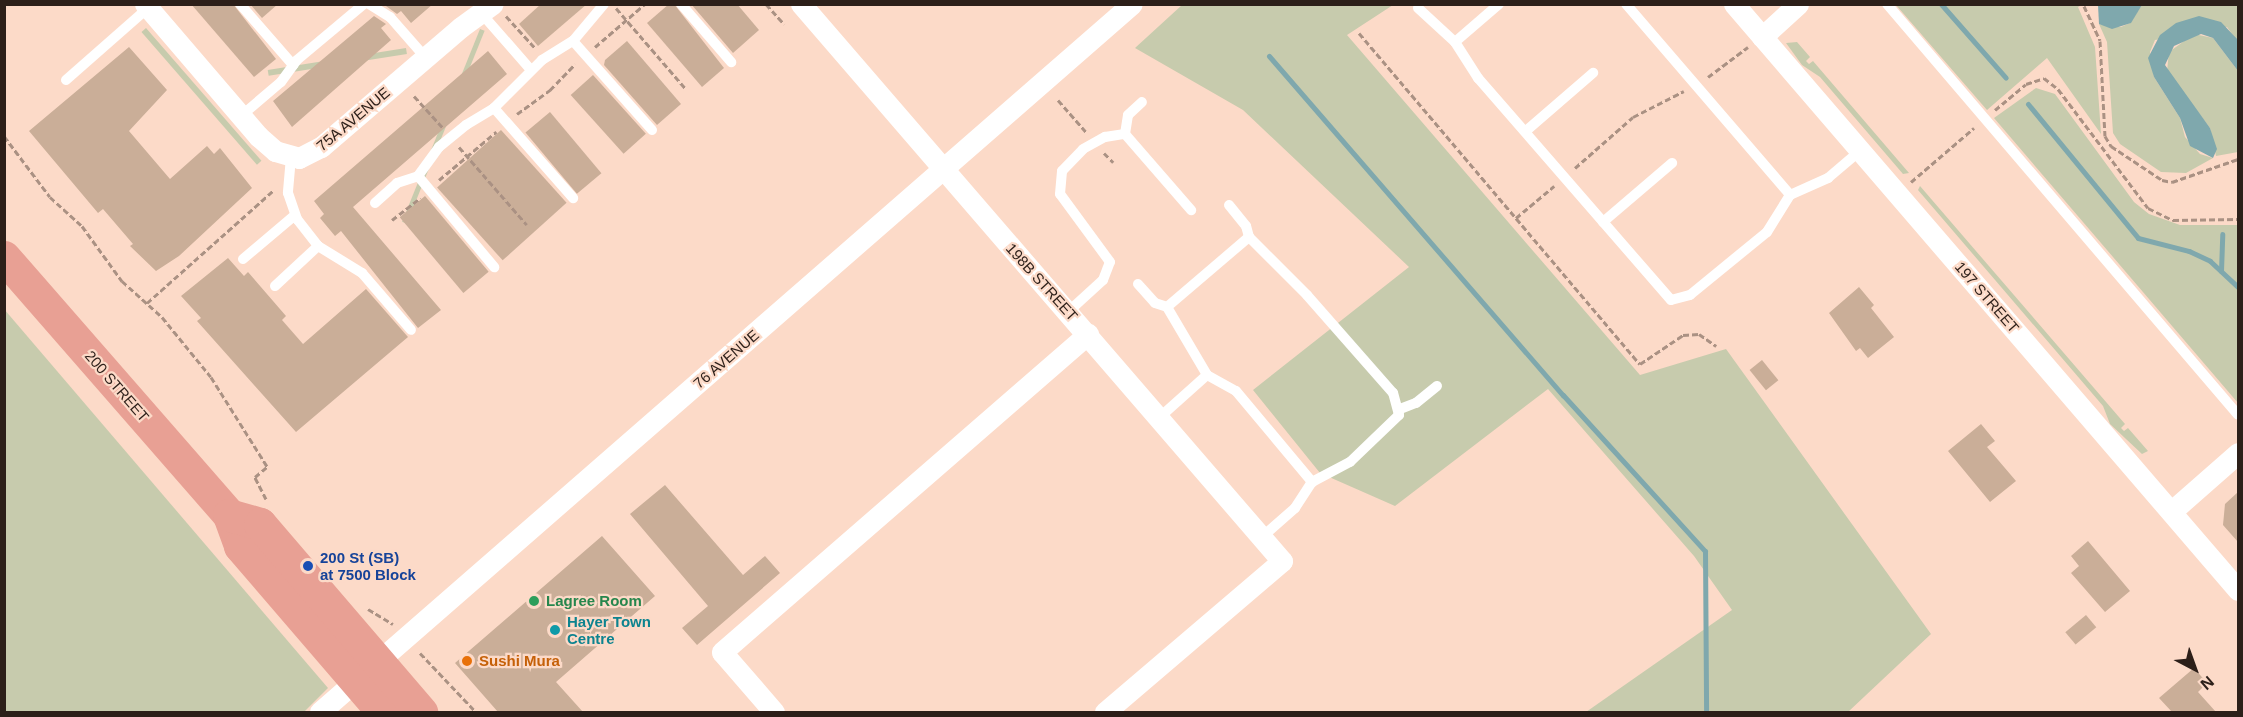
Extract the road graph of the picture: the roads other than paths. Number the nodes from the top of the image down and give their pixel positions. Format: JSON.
{"nodes":[{"id":1,"x":240,"y":4,"type":"edge"},
{"id":2,"x":364,"y":4,"type":"edge"},
{"id":3,"x":369,"y":4,"type":"edge"},
{"id":4,"x":681,"y":4,"type":"edge"},
{"id":5,"x":1132,"y":4,"type":"edge"},
{"id":6,"x":1499,"y":4,"type":"edge"},
{"id":7,"x":1626,"y":4,"type":"edge"},
{"id":8,"x":1734,"y":4,"type":"edge"},
{"id":9,"x":1798,"y":4,"type":"edge"},
{"id":10,"x":1887,"y":4,"type":"edge"},
{"id":11,"x":609,"y":5,"type":"edge"},
{"id":12,"x":147,"y":6,"type":"edge"},
{"id":13,"x":806,"y":6,"type":"edge"},
{"id":14,"x":1418,"y":8,"type":"dead end"},
{"id":15,"x":494,"y":11,"type":"edge"},
{"id":16,"x":1762,"y":37,"type":"junction"},
{"id":17,"x":573,"y":41,"type":"junction"},
{"id":18,"x":1455,"y":42,"type":"junction"},
{"id":19,"x":425,"y":57,"type":"junction"},
{"id":20,"x":731,"y":62,"type":"dead end"},
{"id":21,"x":293,"y":65,"type":"junction"},
{"id":22,"x":531,"y":70,"type":"junction"},
{"id":23,"x":1593,"y":73,"type":"dead end"},
{"id":24,"x":66,"y":80,"type":"dead end"},
{"id":25,"x":1142,"y":102,"type":"dead end"},
{"id":26,"x":494,"y":108,"type":"junction"},
{"id":27,"x":241,"y":117,"type":"junction"},
{"id":28,"x":652,"y":130,"type":"dead end"},
{"id":29,"x":1526,"y":130,"type":"junction"},
{"id":30,"x":1125,"y":134,"type":"junction"},
{"id":31,"x":1861,"y":150,"type":"junction"},
{"id":32,"x":291,"y":157,"type":"junction"},
{"id":33,"x":1672,"y":163,"type":"dead end"},
{"id":34,"x":942,"y":170,"type":"junction"},
{"id":35,"x":418,"y":176,"type":"junction"},
{"id":36,"x":1790,"y":195,"type":"junction"},
{"id":37,"x":573,"y":198,"type":"dead end"},
{"id":38,"x":375,"y":203,"type":"dead end"},
{"id":39,"x":1229,"y":205,"type":"dead end"},
{"id":40,"x":1191,"y":210,"type":"dead end"},
{"id":41,"x":294,"y":215,"type":"junction"},
{"id":42,"x":1603,"y":222,"type":"junction"},
{"id":43,"x":1249,"y":237,"type":"junction"},
{"id":44,"x":318,"y":246,"type":"junction"},
{"id":45,"x":4,"y":257,"type":"edge"},
{"id":46,"x":243,"y":259,"type":"dead end"},
{"id":47,"x":494,"y":267,"type":"dead end"},
{"id":48,"x":1138,"y":284,"type":"dead end"},
{"id":49,"x":275,"y":286,"type":"dead end"},
{"id":50,"x":1167,"y":307,"type":"junction"},
{"id":51,"x":1069,"y":311,"type":"junction"},
{"id":52,"x":411,"y":330,"type":"dead end"},
{"id":53,"x":1088,"y":334,"type":"junction"},
{"id":54,"x":1207,"y":375,"type":"junction"},
{"id":55,"x":1437,"y":386,"type":"dead end"},
{"id":56,"x":1400,"y":409,"type":"junction"},
{"id":57,"x":2238,"y":415,"type":"edge"},
{"id":58,"x":1160,"y":417,"type":"junction"},
{"id":59,"x":2238,"y":453,"type":"edge"},
{"id":60,"x":1312,"y":482,"type":"junction"},
{"id":61,"x":2172,"y":511,"type":"junction"},
{"id":62,"x":1262,"y":537,"type":"junction"},
{"id":63,"x":2238,"y":590,"type":"edge"},
{"id":64,"x":368,"y":673,"type":"junction"},
{"id":65,"x":320,"y":712,"type":"edge"},
{"id":66,"x":383,"y":712,"type":"edge"},
{"id":67,"x":421,"y":712,"type":"edge"},
{"id":68,"x":774,"y":712,"type":"edge"},
{"id":69,"x":1105,"y":712,"type":"edge"}],
"edges":[{"from":1,"to":21,"type":"lane"},
{"from":2,"to":21,"type":"lane"},
{"from":3,"to":19,"type":"lane"},
{"from":4,"to":20,"type":"lane"},
{"from":5,"to":34,"type":"street","name":"76 AVENUE"},
{"from":6,"to":18,"type":"lane"},
{"from":7,"to":36,"type":"lane"},
{"from":8,"to":16,"type":"street","name":"197 STREET"},
{"from":9,"to":16,"type":"street"},
{"from":10,"to":57,"type":"lane"},
{"from":11,"to":17,"type":"lane"},
{"from":12,"to":24,"type":"lane"},
{"from":12,"to":27,"type":"street"},
{"from":13,"to":34,"type":"street","name":"198B STREET"},
{"from":14,"to":18,"type":"lane"},
{"from":15,"to":19,"type":"street","name":"75A AVENUE"},
{"from":15,"to":22,"type":"lane"},
{"from":16,"to":31,"type":"street","name":"197 STREET"},
{"from":17,"to":22,"type":"lane"},
{"from":17,"to":28,"type":"lane"},
{"from":18,"to":29,"type":"lane"},
{"from":19,"to":32,"type":"street","name":"75A AVENUE"},
{"from":21,"to":27,"type":"lane"},
{"from":22,"to":26,"type":"lane"},
{"from":23,"to":29,"type":"lane"},
{"from":25,"to":30,"type":"lane"},
{"from":26,"to":35,"type":"lane"},
{"from":26,"to":37,"type":"lane"},
{"from":27,"to":32,"type":"street"},
{"from":29,"to":42,"type":"lane"},
{"from":30,"to":40,"type":"lane"},
{"from":30,"to":51,"type":"lane"},
{"from":31,"to":36,"type":"lane"},
{"from":31,"to":61,"type":"street","name":"197 STREET"},
{"from":32,"to":41,"type":"lane"},
{"from":33,"to":42,"type":"lane"},
{"from":34,"to":51,"type":"street","name":"198B STREET"},
{"from":34,"to":64,"type":"street","name":"76 AVENUE"},
{"from":35,"to":38,"type":"lane"},
{"from":35,"to":47,"type":"lane"},
{"from":36,"to":42,"type":"lane"},
{"from":39,"to":43,"type":"lane"},
{"from":41,"to":44,"type":"lane"},
{"from":41,"to":46,"type":"lane"},
{"from":43,"to":50,"type":"lane"},
{"from":43,"to":56,"type":"lane"},
{"from":44,"to":49,"type":"lane"},
{"from":44,"to":52,"type":"lane"},
{"from":45,"to":64,"type":"main road","name":"200 STREET"},
{"from":48,"to":50,"type":"lane"},
{"from":50,"to":54,"type":"lane"},
{"from":51,"to":53,"type":"street","name":"198B STREET"},
{"from":53,"to":58,"type":"street","name":"198B STREET"},
{"from":53,"to":68,"type":"street"},
{"from":54,"to":58,"type":"lane"},
{"from":54,"to":60,"type":"lane"},
{"from":55,"to":56,"type":"lane"},
{"from":56,"to":60,"type":"lane"},
{"from":58,"to":62,"type":"street","name":"198B STREET"},
{"from":59,"to":61,"type":"street"},
{"from":60,"to":62,"type":"lane"},
{"from":61,"to":63,"type":"street","name":"197 STREET"},
{"from":62,"to":69,"type":"street","name":"198B STREET"},
{"from":64,"to":65,"type":"street","name":"76 AVENUE"},
{"from":64,"to":66,"type":"main road","name":"200 STREET"},
{"from":64,"to":67,"type":"main road","name":"200 STREET"}]}
